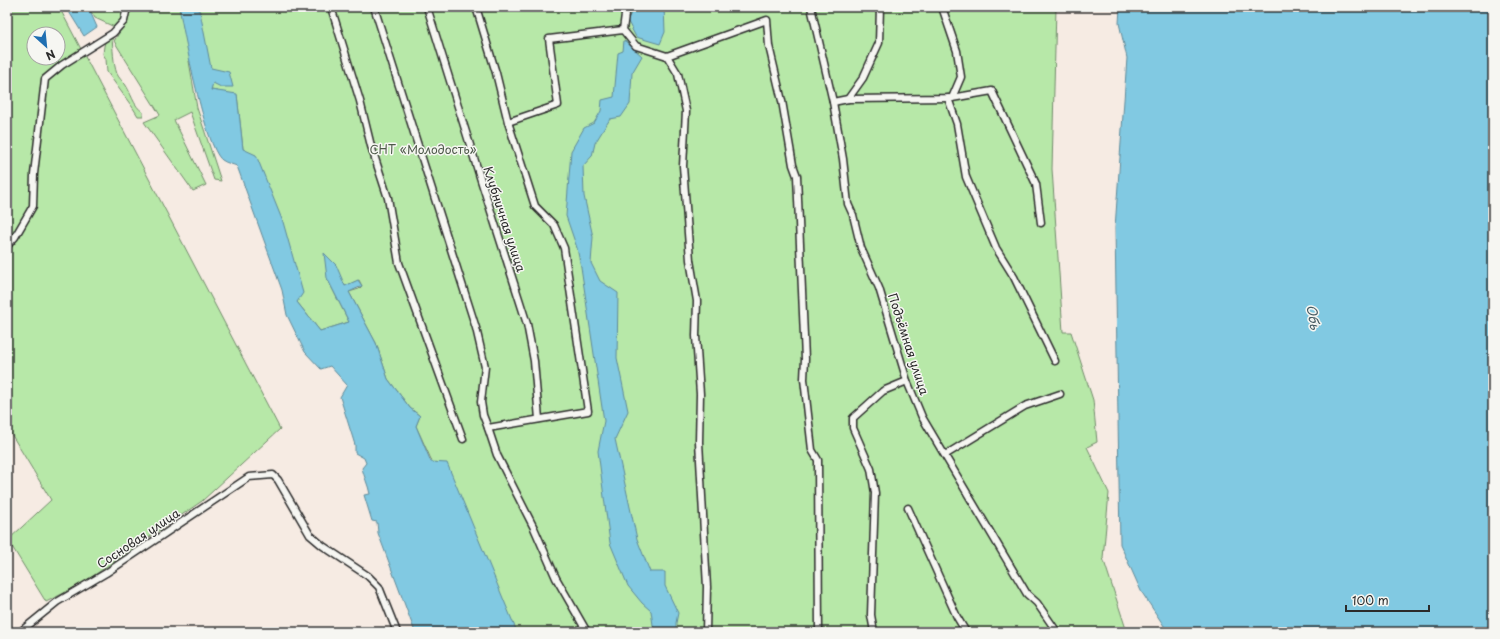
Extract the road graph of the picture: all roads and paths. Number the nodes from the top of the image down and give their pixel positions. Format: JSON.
{"nodes":[{"id":1,"x":127,"y":7,"type":"edge"},
{"id":2,"x":331,"y":7,"type":"edge"},
{"id":3,"x":374,"y":7,"type":"edge"},
{"id":4,"x":427,"y":7,"type":"edge"},
{"id":5,"x":476,"y":7,"type":"edge"},
{"id":6,"x":626,"y":7,"type":"edge"},
{"id":7,"x":811,"y":7,"type":"edge"},
{"id":8,"x":880,"y":7,"type":"edge"},
{"id":9,"x":942,"y":7,"type":"edge"},
{"id":10,"x":623,"y":30,"type":"junction"},
{"id":11,"x":667,"y":56,"type":"junction"},
{"id":12,"x":950,"y":98,"type":"junction"},
{"id":13,"x":848,"y":99,"type":"junction"},
{"id":14,"x":833,"y":102,"type":"junction"},
{"id":15,"x":508,"y":122,"type":"junction"},
{"id":16,"x":1042,"y":223,"type":"dead end"},
{"id":17,"x":7,"y":246,"type":"edge"},
{"id":18,"x":1055,"y":361,"type":"dead end"},
{"id":19,"x":907,"y":381,"type":"junction"},
{"id":20,"x":1060,"y":394,"type":"dead end"},
{"id":21,"x":538,"y":419,"type":"junction"},
{"id":22,"x":488,"y":428,"type":"junction"},
{"id":23,"x":463,"y":439,"type":"dead end"},
{"id":24,"x":945,"y":455,"type":"junction"},
{"id":25,"x":908,"y":508,"type":"dead end"},
{"id":26,"x":7,"y":627,"type":"edge"},
{"id":27,"x":10,"y":632,"type":"edge"},
{"id":28,"x":20,"y":632,"type":"edge"},
{"id":29,"x":397,"y":632,"type":"edge"},
{"id":30,"x":587,"y":632,"type":"edge"},
{"id":31,"x":706,"y":632,"type":"edge"},
{"id":32,"x":819,"y":632,"type":"edge"},
{"id":33,"x":874,"y":632,"type":"edge"},
{"id":34,"x":966,"y":632,"type":"edge"},
{"id":35,"x":1057,"y":632,"type":"edge"}],
"edges":[{"from":1,"to":17,"type":"street"},
{"from":2,"to":23,"type":"street"},
{"from":3,"to":22,"type":"street"},
{"from":4,"to":21,"type":"street","name":"Клубничная улица"},
{"from":5,"to":15,"type":"street"},
{"from":6,"to":10,"type":"street"},
{"from":7,"to":14,"type":"street","name":"Подъёмная улица"},
{"from":8,"to":13,"type":"street"},
{"from":9,"to":12,"type":"street"},
{"from":10,"to":11,"type":"street"},
{"from":10,"to":15,"type":"street"},
{"from":11,"to":31,"type":"street"},
{"from":11,"to":32,"type":"street"},
{"from":12,"to":13,"type":"street"},
{"from":12,"to":16,"type":"street"},
{"from":12,"to":18,"type":"street"},
{"from":13,"to":14,"type":"street"},
{"from":14,"to":19,"type":"street","name":"Подъёмная улица"},
{"from":15,"to":21,"type":"street"},
{"from":19,"to":24,"type":"street","name":"Подъёмная улица"},
{"from":19,"to":33,"type":"street"},
{"from":20,"to":24,"type":"street"},
{"from":21,"to":22,"type":"street"},
{"from":22,"to":30,"type":"street"},
{"from":24,"to":35,"type":"street","name":"Подъёмная улица"},
{"from":25,"to":34,"type":"street"},
{"from":26,"to":27,"type":"street"},
{"from":28,"to":29,"type":"street","name":"Сосновая улица"}]}
